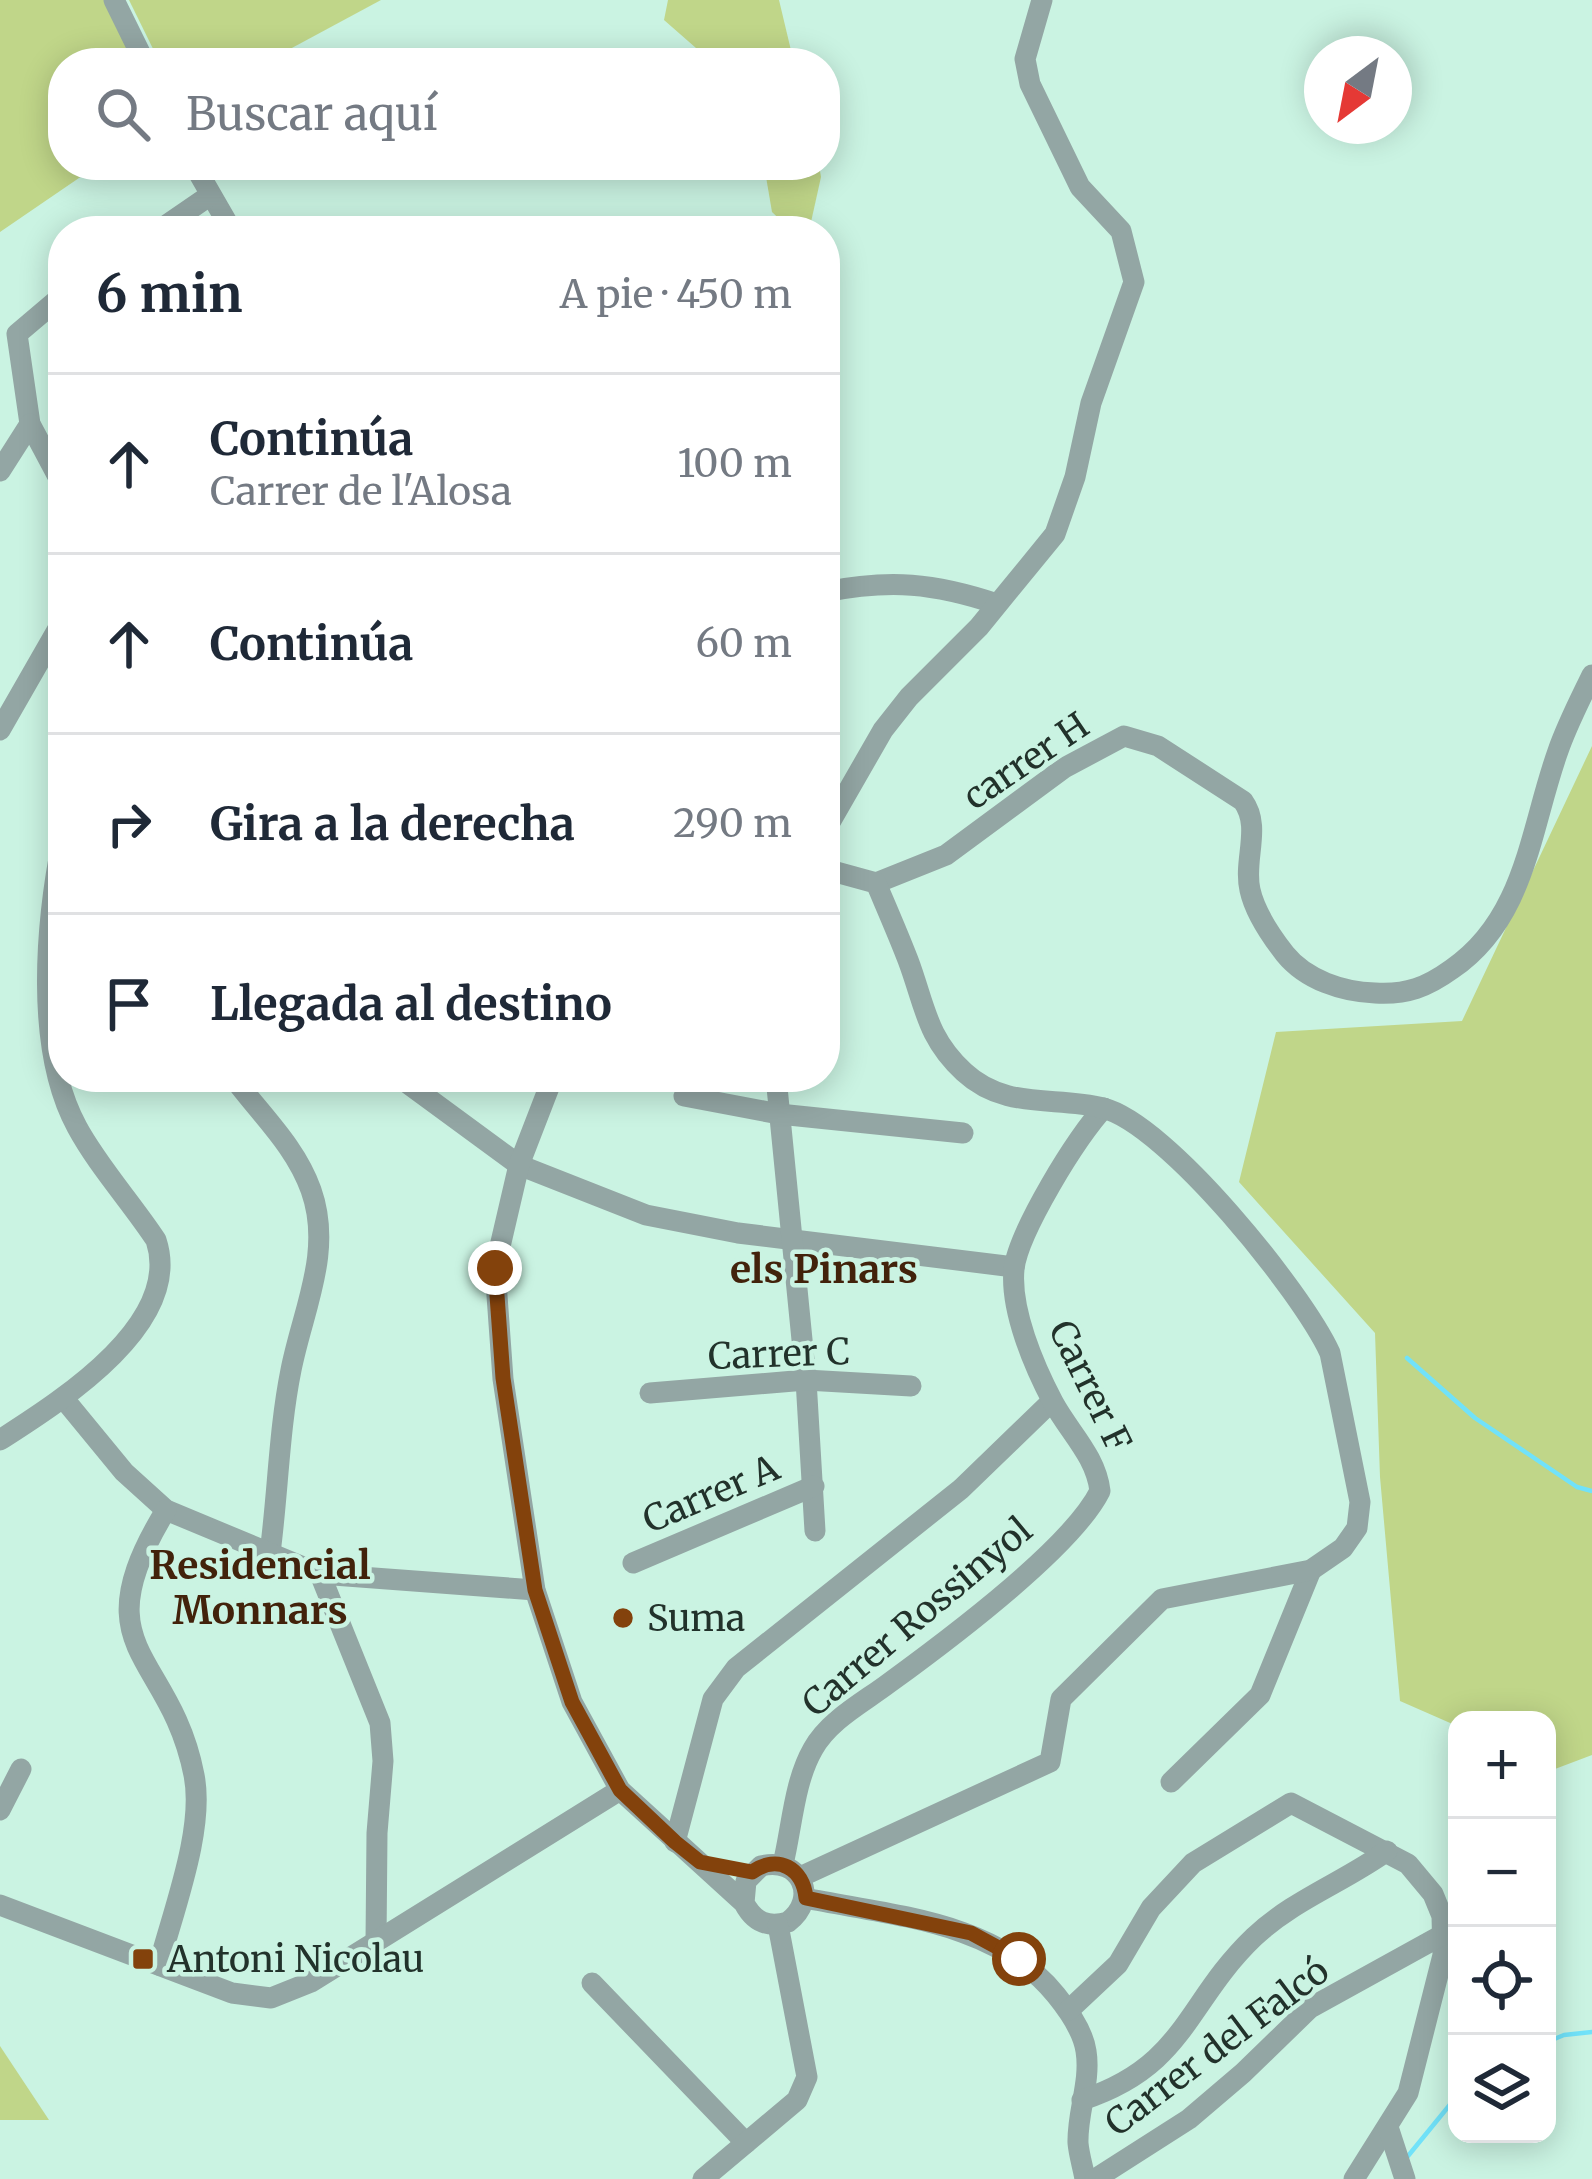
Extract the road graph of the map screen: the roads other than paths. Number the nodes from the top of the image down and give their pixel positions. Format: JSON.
{"nodes":[{"id":1,"x":114,"y":0,"type":"edge"},
{"id":2,"x":1042,"y":0,"type":"edge"},
{"id":3,"x":138,"y":48,"type":"edge"},
{"id":4,"x":201,"y":180,"type":"edge"},
{"id":5,"x":209,"y":196,"type":"junction"},
{"id":6,"x":180,"y":216,"type":"edge"},
{"id":7,"x":222,"y":216,"type":"edge"},
{"id":8,"x":48,"y":310,"type":"edge"},
{"id":9,"x":9,"y":330,"type":"edge"},
{"id":10,"x":30,"y":424,"type":"junction"},
{"id":11,"x":48,"y":458,"type":"edge"},
{"id":12,"x":0,"y":472,"type":"edge"},
{"id":13,"x":840,"y":590,"type":"edge"},
{"id":14,"x":997,"y":604,"type":"junction"},
{"id":15,"x":48,"y":646,"type":"edge"},
{"id":16,"x":1592,"y":675,"type":"edge"},
{"id":17,"x":0,"y":730,"type":"edge"},
{"id":18,"x":840,"y":805,"type":"edge"},
{"id":19,"x":840,"y":873,"type":"edge"},
{"id":20,"x":876,"y":884,"type":"junction"},
{"id":21,"x":48,"y":938,"type":"edge"},
{"id":22,"x":48,"y":1000,"type":"edge"},
{"id":23,"x":64,"y":1092,"type":"edge"},
{"id":24,"x":244,"y":1092,"type":"edge"},
{"id":25,"x":419,"y":1092,"type":"edge"},
{"id":26,"x":547,"y":1092,"type":"edge"},
{"id":27,"x":777,"y":1092,"type":"edge"},
{"id":28,"x":684,"y":1096,"type":"dead end"},
{"id":29,"x":1104,"y":1108,"type":"junction"},
{"id":30,"x":779,"y":1114,"type":"junction"},
{"id":31,"x":963,"y":1133,"type":"dead end"},
{"id":32,"x":519,"y":1165,"type":"junction"},
{"id":33,"x":794,"y":1237,"type":"junction"},
{"id":34,"x":1014,"y":1267,"type":"junction"},
{"id":35,"x":806,"y":1380,"type":"junction"},
{"id":36,"x":911,"y":1387,"type":"dead end"},
{"id":37,"x":650,"y":1393,"type":"dead end"},
{"id":38,"x":64,"y":1399,"type":"junction"},
{"id":39,"x":1052,"y":1401,"type":"junction"},
{"id":40,"x":0,"y":1441,"type":"edge"},
{"id":41,"x":814,"y":1486,"type":"junction"},
{"id":42,"x":1095,"y":1501,"type":"joint"},
{"id":43,"x":166,"y":1510,"type":"junction"},
{"id":44,"x":815,"y":1531,"type":"dead end"},
{"id":45,"x":270,"y":1553,"type":"junction"},
{"id":46,"x":633,"y":1563,"type":"dead end"},
{"id":47,"x":1311,"y":1570,"type":"junction"},
{"id":48,"x":320,"y":1574,"type":"junction"},
{"id":49,"x":535,"y":1590,"type":"junction"},
{"id":50,"x":21,"y":1769,"type":"dead end"},
{"id":51,"x":1171,"y":1782,"type":"dead end"},
{"id":52,"x":620,"y":1790,"type":"junction"},
{"id":53,"x":0,"y":1810,"type":"edge"},
{"id":54,"x":675,"y":1842,"type":"junction"},
{"id":55,"x":1387,"y":1851,"type":"junction"},
{"id":56,"x":700,"y":1862,"type":"junction"},
{"id":57,"x":752,"y":1872,"type":"junction"},
{"id":58,"x":796,"y":1880,"type":"junction"},
{"id":59,"x":744,"y":1903,"type":"junction"},
{"id":60,"x":0,"y":1905,"type":"edge"},
{"id":61,"x":778,"y":1925,"type":"junction"},
{"id":62,"x":1444,"y":1934,"type":"junction"},
{"id":63,"x":376,"y":1942,"type":"junction"},
{"id":64,"x":159,"y":1965,"type":"junction"},
{"id":65,"x":592,"y":1983,"type":"dead end"},
{"id":66,"x":1069,"y":2010,"type":"junction"},
{"id":67,"x":1082,"y":2100,"type":"junction"},
{"id":68,"x":1388,"y":2127,"type":"junction"},
{"id":69,"x":746,"y":2143,"type":"junction"},
{"id":70,"x":1402,"y":2170,"type":"edge"},
{"id":71,"x":703,"y":2179,"type":"edge"},
{"id":72,"x":1085,"y":2179,"type":"edge"},
{"id":73,"x":1095,"y":2179,"type":"edge"},
{"id":74,"x":1354,"y":2179,"type":"edge"}],
"edges":[{"from":1,"to":3,"type":"street"},
{"from":2,"to":14,"type":"street"},
{"from":4,"to":5,"type":"street"},
{"from":5,"to":6,"type":"street"},
{"from":5,"to":7,"type":"street"},
{"from":8,"to":9,"type":"street"},
{"from":9,"to":10,"type":"street"},
{"from":10,"to":11,"type":"street"},
{"from":10,"to":12,"type":"street"},
{"from":13,"to":14,"type":"street"},
{"from":14,"to":18,"type":"street"},
{"from":15,"to":17,"type":"street"},
{"from":16,"to":20,"type":"street","name":"carrer H"},
{"from":19,"to":20,"type":"street"},
{"from":20,"to":29,"type":"street"},
{"from":21,"to":22,"type":"street"},
{"from":23,"to":38,"type":"street"},
{"from":24,"to":45,"type":"street"},
{"from":25,"to":32,"type":"street"},
{"from":26,"to":32,"type":"street"},
{"from":27,"to":30,"type":"street"},
{"from":28,"to":30,"type":"street"},
{"from":29,"to":34,"type":"street"},
{"from":29,"to":47,"type":"street"},
{"from":30,"to":31,"type":"street"},
{"from":30,"to":33,"type":"street"},
{"from":32,"to":33,"type":"street"},
{"from":32,"to":49,"type":"street"},
{"from":33,"to":34,"type":"street"},
{"from":33,"to":35,"type":"street"},
{"from":34,"to":39,"type":"street","name":"Carrer F"},
{"from":35,"to":36,"type":"street","name":"Carrer C"},
{"from":35,"to":37,"type":"street","name":"Carrer C"},
{"from":35,"to":41,"type":"street"},
{"from":38,"to":40,"type":"street"},
{"from":38,"to":43,"type":"street"},
{"from":39,"to":42,"type":"street","name":"Carrer F"},
{"from":39,"to":54,"type":"street"},
{"from":41,"to":44,"type":"street"},
{"from":41,"to":46,"type":"street","name":"Carrer A"},
{"from":42,"to":58,"type":"street","name":"Carrer Rossinyol"},
{"from":43,"to":45,"type":"street"},
{"from":43,"to":64,"type":"street"},
{"from":45,"to":48,"type":"street"},
{"from":47,"to":51,"type":"street"},
{"from":47,"to":58,"type":"street"},
{"from":48,"to":49,"type":"street"},
{"from":48,"to":63,"type":"street"},
{"from":49,"to":52,"type":"street"},
{"from":50,"to":53,"type":"street"},
{"from":52,"to":54,"type":"street"},
{"from":52,"to":63,"type":"street"},
{"from":54,"to":56,"type":"street"},
{"from":55,"to":62,"type":"street"},
{"from":55,"to":66,"type":"street"},
{"from":55,"to":67,"type":"street"},
{"from":56,"to":57,"type":"street"},
{"from":56,"to":59,"type":"street"},
{"from":57,"to":58,"type":"street"},
{"from":57,"to":59,"type":"street"},
{"from":58,"to":61,"type":"street"},
{"from":58,"to":66,"type":"street"},
{"from":59,"to":61,"type":"street"},
{"from":60,"to":64,"type":"street"},
{"from":61,"to":69,"type":"street"},
{"from":62,"to":68,"type":"street"},
{"from":62,"to":73,"type":"street","name":"Carrer del Falcó"},
{"from":63,"to":64,"type":"street"},
{"from":65,"to":69,"type":"street"},
{"from":66,"to":67,"type":"street"},
{"from":67,"to":72,"type":"street"},
{"from":68,"to":70,"type":"street"},
{"from":68,"to":74,"type":"street"},
{"from":69,"to":71,"type":"street"}]}
